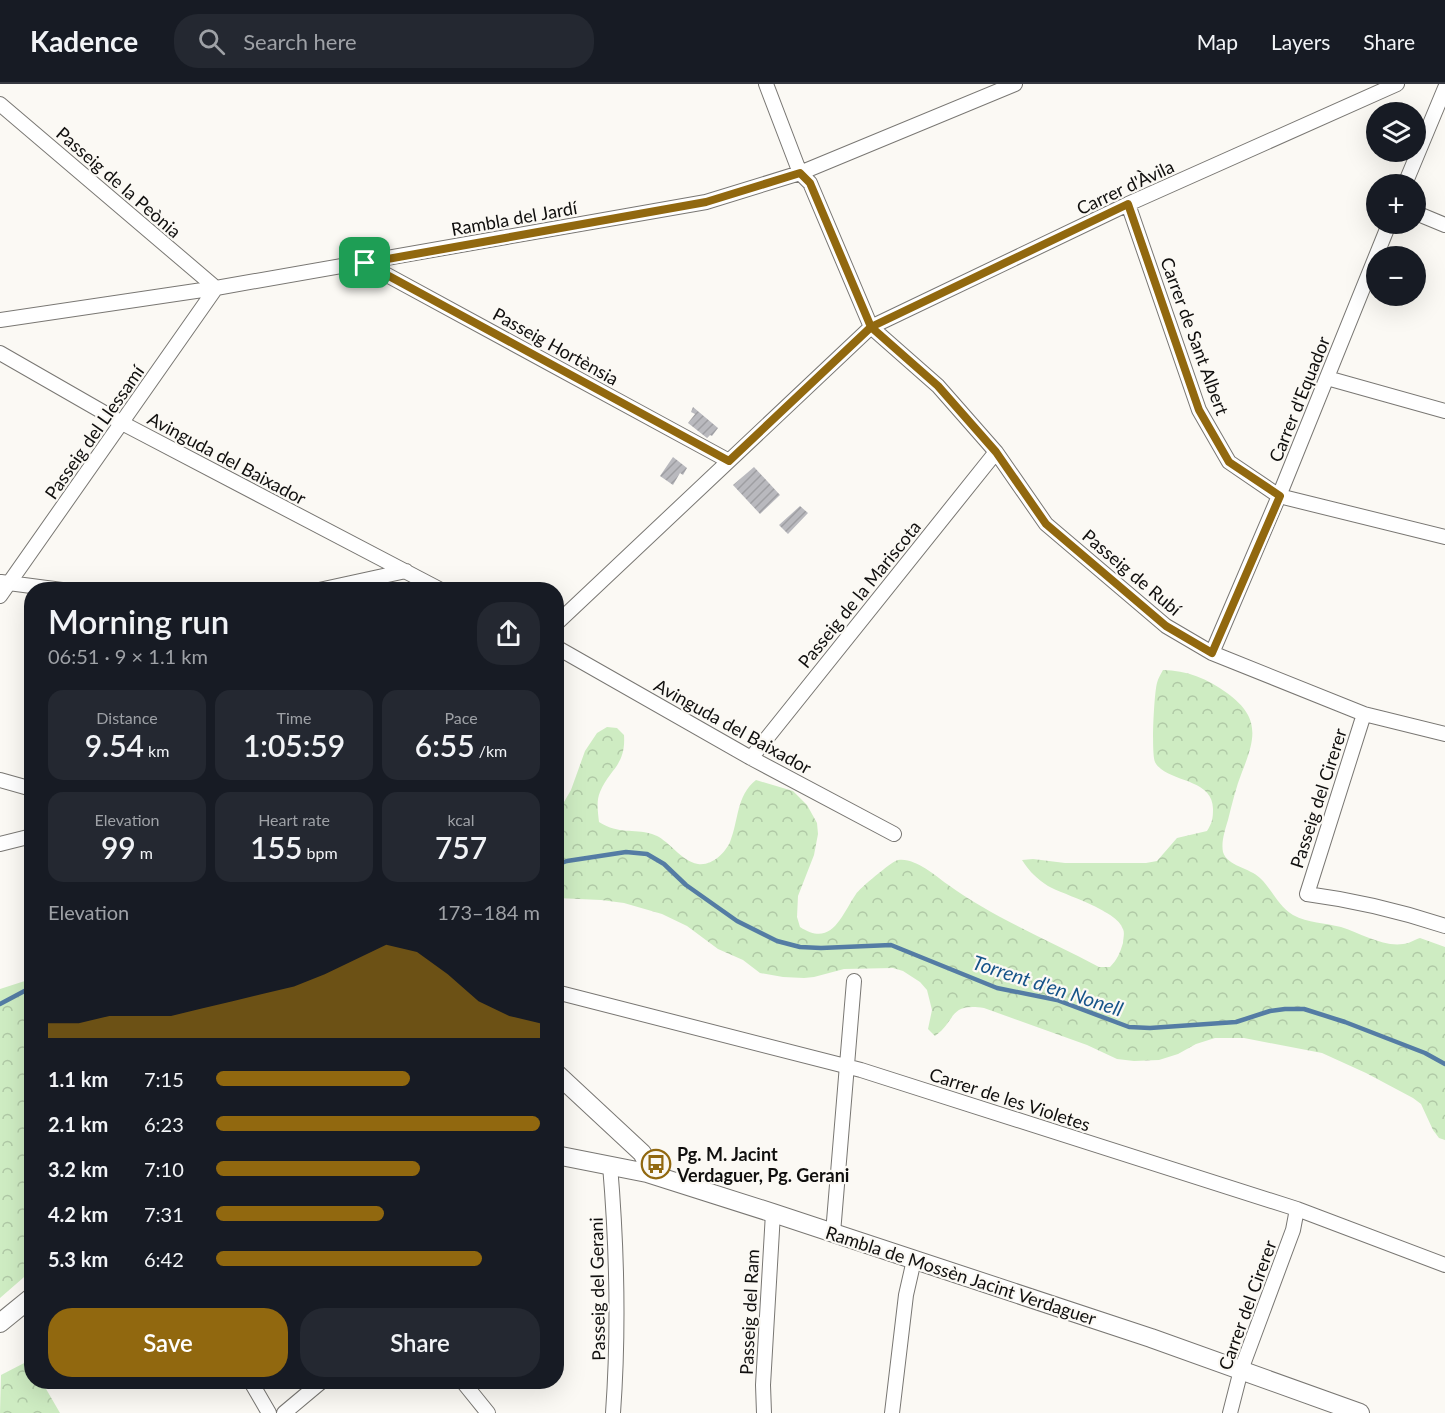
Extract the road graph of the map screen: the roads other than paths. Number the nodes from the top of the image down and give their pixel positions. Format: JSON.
{"nodes":[{"id":1,"x":766,"y":84,"type":"edge"},
{"id":2,"x":1015,"y":84,"type":"edge"},
{"id":3,"x":1397,"y":84,"type":"edge"},
{"id":4,"x":1445,"y":88,"type":"edge"},
{"id":5,"x":0,"y":104,"type":"edge"},
{"id":6,"x":800,"y":173,"type":"junction"},
{"id":7,"x":1409,"y":174,"type":"edge"},
{"id":8,"x":1128,"y":204,"type":"junction"},
{"id":9,"x":1426,"y":217,"type":"edge"},
{"id":10,"x":1445,"y":225,"type":"edge"},
{"id":11,"x":1385,"y":234,"type":"edge"},
{"id":12,"x":365,"y":263,"type":"junction"},
{"id":13,"x":216,"y":288,"type":"junction"},
{"id":14,"x":0,"y":320,"type":"edge"},
{"id":15,"x":871,"y":327,"type":"junction"},
{"id":16,"x":0,"y":353,"type":"edge"},
{"id":17,"x":1327,"y":378,"type":"junction"},
{"id":18,"x":1445,"y":411,"type":"edge"},
{"id":19,"x":122,"y":423,"type":"junction"},
{"id":20,"x":996,"y":452,"type":"junction"},
{"id":21,"x":729,"y":461,"type":"junction"},
{"id":22,"x":1280,"y":496,"type":"junction"},
{"id":23,"x":1445,"y":537,"type":"edge"},
{"id":24,"x":406,"y":571,"type":"junction"},
{"id":25,"x":4,"y":582,"type":"edge"},
{"id":26,"x":355,"y":582,"type":"edge"},
{"id":27,"x":426,"y":582,"type":"edge"},
{"id":28,"x":24,"y":585,"type":"edge"},
{"id":29,"x":0,"y":596,"type":"edge"},
{"id":30,"x":564,"y":616,"type":"edge"},
{"id":31,"x":564,"y":652,"type":"edge"},
{"id":32,"x":1212,"y":653,"type":"junction"},
{"id":33,"x":1364,"y":714,"type":"junction"},
{"id":34,"x":1445,"y":734,"type":"edge"},
{"id":35,"x":751,"y":758,"type":"junction"},
{"id":36,"x":0,"y":780,"type":"edge"},
{"id":37,"x":24,"y":787,"type":"edge"},
{"id":38,"x":894,"y":834,"type":"dead end"},
{"id":39,"x":24,"y":838,"type":"edge"},
{"id":40,"x":0,"y":844,"type":"edge"},
{"id":41,"x":1445,"y":926,"type":"edge"},
{"id":42,"x":854,"y":981,"type":"dead end"},
{"id":43,"x":564,"y":994,"type":"edge"},
{"id":44,"x":846,"y":1066,"type":"junction"},
{"id":45,"x":564,"y":1080,"type":"edge"},
{"id":46,"x":564,"y":1156,"type":"edge"},
{"id":47,"x":610,"y":1165,"type":"junction"},
{"id":48,"x":647,"y":1173,"type":"junction"},
{"id":49,"x":1297,"y":1209,"type":"junction"},
{"id":50,"x":773,"y":1213,"type":"junction"},
{"id":51,"x":833,"y":1233,"type":"junction"},
{"id":52,"x":914,"y":1260,"type":"junction"},
{"id":53,"x":1445,"y":1265,"type":"edge"},
{"id":54,"x":24,"y":1304,"type":"edge"},
{"id":55,"x":0,"y":1323,"type":"edge"},
{"id":56,"x":1241,"y":1370,"type":"junction"},
{"id":57,"x":255,"y":1389,"type":"edge"},
{"id":58,"x":313,"y":1389,"type":"edge"},
{"id":59,"x":469,"y":1389,"type":"edge"},
{"id":60,"x":269,"y":1413,"type":"edge"},
{"id":61,"x":284,"y":1413,"type":"edge"},
{"id":62,"x":488,"y":1413,"type":"edge"},
{"id":63,"x":613,"y":1413,"type":"edge"},
{"id":64,"x":764,"y":1413,"type":"edge"},
{"id":65,"x":892,"y":1413,"type":"edge"},
{"id":66,"x":1230,"y":1413,"type":"edge"},
{"id":67,"x":1360,"y":1413,"type":"edge"}],
"edges":[{"from":1,"to":6,"type":"street"},
{"from":2,"to":6,"type":"street","name":"Rambla del Jardí"},
{"from":3,"to":8,"type":"street","name":"Carrer d'Àvila"},
{"from":4,"to":7,"type":"street"},
{"from":5,"to":13,"type":"street","name":"Passeig de la Peònia"},
{"from":6,"to":12,"type":"street","name":"Rambla del Jardí"},
{"from":6,"to":15,"type":"street"},
{"from":8,"to":15,"type":"street","name":"Carrer d'Àvila"},
{"from":8,"to":22,"type":"street","name":"Carrer de Sant Albert"},
{"from":9,"to":10,"type":"street"},
{"from":11,"to":17,"type":"street","name":"Carrer d'Equador"},
{"from":12,"to":13,"type":"street","name":"Rambla del Jardí"},
{"from":12,"to":21,"type":"street","name":"Passeig Hortènsia"},
{"from":13,"to":14,"type":"street","name":"Rambla del Jardí"},
{"from":13,"to":19,"type":"street","name":"Passeig del Llessamí"},
{"from":15,"to":20,"type":"street","name":"Passeig de Rubí"},
{"from":15,"to":21,"type":"street","name":"Carrer d'Àvila"},
{"from":16,"to":19,"type":"street","name":"Avinguda del Baixador"},
{"from":17,"to":18,"type":"street"},
{"from":17,"to":22,"type":"street","name":"Carrer d'Equador"},
{"from":19,"to":24,"type":"street","name":"Avinguda del Baixador"},
{"from":19,"to":25,"type":"street","name":"Passeig del Llessamí"},
{"from":20,"to":32,"type":"street","name":"Passeig de Rubí"},
{"from":20,"to":35,"type":"street","name":"Passeig de la Mariscota"},
{"from":21,"to":30,"type":"street","name":"Carrer d'Àvila"},
{"from":22,"to":23,"type":"street","name":"Carrer de Sant Albert"},
{"from":22,"to":32,"type":"street","name":"Carrer d'Equador"},
{"from":24,"to":26,"type":"street"},
{"from":24,"to":27,"type":"street","name":"Avinguda del Baixador"},
{"from":25,"to":28,"type":"street"},
{"from":25,"to":29,"type":"street","name":"Passeig del Llessamí"},
{"from":31,"to":35,"type":"street","name":"Avinguda del Baixador"},
{"from":32,"to":33,"type":"street","name":"Passeig de Rubí"},
{"from":33,"to":34,"type":"street","name":"Passeig de Rubí"},
{"from":33,"to":41,"type":"street","name":"Passeig del Cirerer"},
{"from":35,"to":38,"type":"street","name":"Avinguda del Baixador"},
{"from":36,"to":37,"type":"street"},
{"from":39,"to":40,"type":"street"},
{"from":42,"to":44,"type":"street"},
{"from":43,"to":44,"type":"street","name":"Carrer de les Violetes"},
{"from":44,"to":49,"type":"street","name":"Carrer de les Violetes"},
{"from":44,"to":51,"type":"street"},
{"from":45,"to":48,"type":"street"},
{"from":46,"to":47,"type":"street","name":"Rambla de Mossèn Jacint Verdaguer"},
{"from":47,"to":48,"type":"street","name":"Rambla de Mossèn Jacint Verdaguer"},
{"from":47,"to":63,"type":"street","name":"Passeig del Gerani"},
{"from":48,"to":50,"type":"street","name":"Rambla de Mossèn Jacint Verdaguer"},
{"from":49,"to":53,"type":"street","name":"Carrer de les Violetes"},
{"from":49,"to":56,"type":"street","name":"Carrer del Cirerer"},
{"from":50,"to":51,"type":"street","name":"Rambla de Mossèn Jacint Verdaguer"},
{"from":50,"to":64,"type":"street","name":"Passeig del Ram"},
{"from":51,"to":52,"type":"street","name":"Rambla de Mossèn Jacint Verdaguer"},
{"from":52,"to":56,"type":"street","name":"Rambla de Mossèn Jacint Verdaguer"},
{"from":52,"to":65,"type":"street"},
{"from":54,"to":55,"type":"street"},
{"from":56,"to":66,"type":"street","name":"Carrer del Cirerer"},
{"from":56,"to":67,"type":"street","name":"Rambla de Mossèn Jacint Verdaguer"},
{"from":57,"to":60,"type":"street"},
{"from":58,"to":61,"type":"street"},
{"from":59,"to":62,"type":"street"}]}
